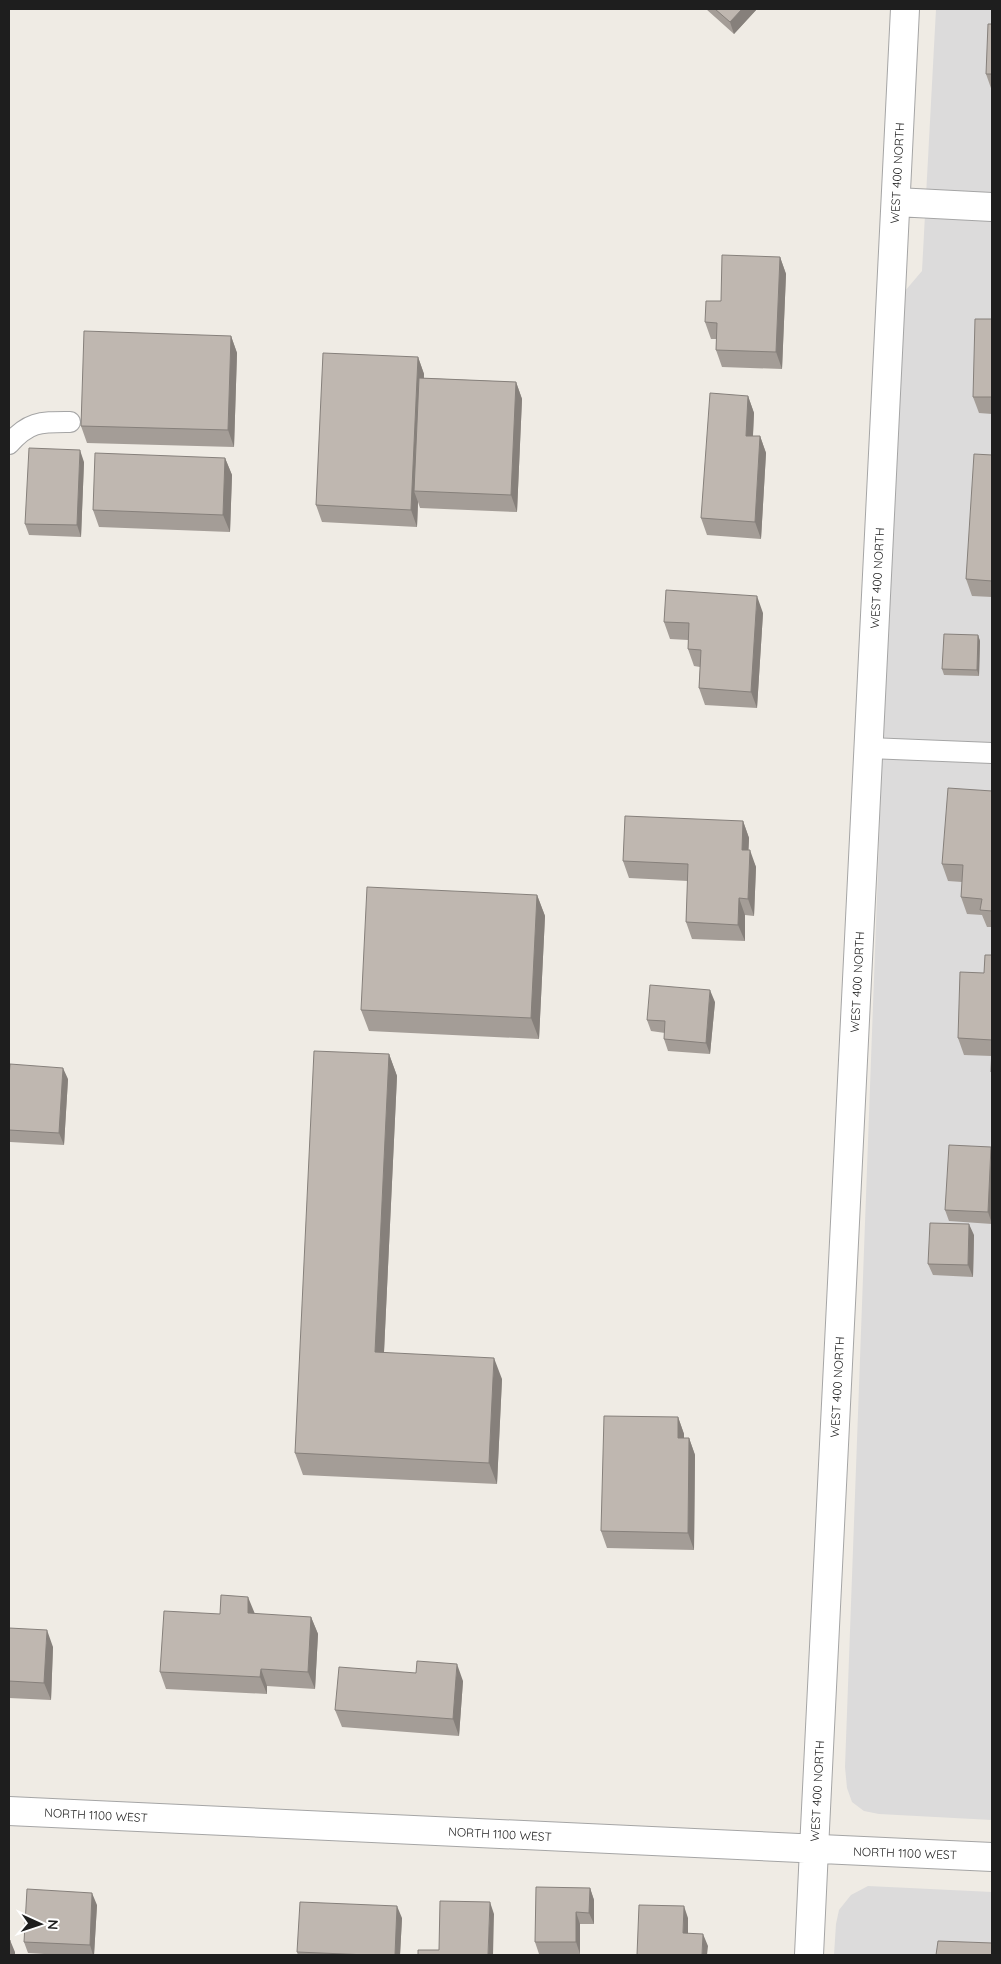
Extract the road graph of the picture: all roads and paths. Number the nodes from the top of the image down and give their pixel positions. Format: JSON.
{"nodes":[{"id":1,"x":905,"y":9,"type":"edge"},
{"id":2,"x":896,"y":202,"type":"junction"},
{"id":3,"x":992,"y":207,"type":"edge"},
{"id":4,"x":70,"y":422,"type":"dead end"},
{"id":5,"x":9,"y":444,"type":"edge"},
{"id":6,"x":869,"y":748,"type":"junction"},
{"id":7,"x":992,"y":753,"type":"edge"},
{"id":8,"x":9,"y":1811,"type":"edge"},
{"id":9,"x":814,"y":1849,"type":"junction"},
{"id":10,"x":992,"y":1856,"type":"edge"},
{"id":11,"x":809,"y":1955,"type":"edge"}],
"edges":[{"from":1,"to":2,"type":"street","name":"WEST 400 NORTH"},
{"from":2,"to":3,"type":"street"},
{"from":2,"to":6,"type":"street","name":"WEST 400 NORTH"},
{"from":4,"to":5,"type":"lane"},
{"from":6,"to":7,"type":"lane"},
{"from":6,"to":9,"type":"street","name":"WEST 400 NORTH"},
{"from":8,"to":9,"type":"street","name":"NORTH 1100 WEST"},
{"from":9,"to":10,"type":"street","name":"NORTH 1100 WEST"},
{"from":9,"to":11,"type":"street","name":"WEST 400 NORTH"}]}
